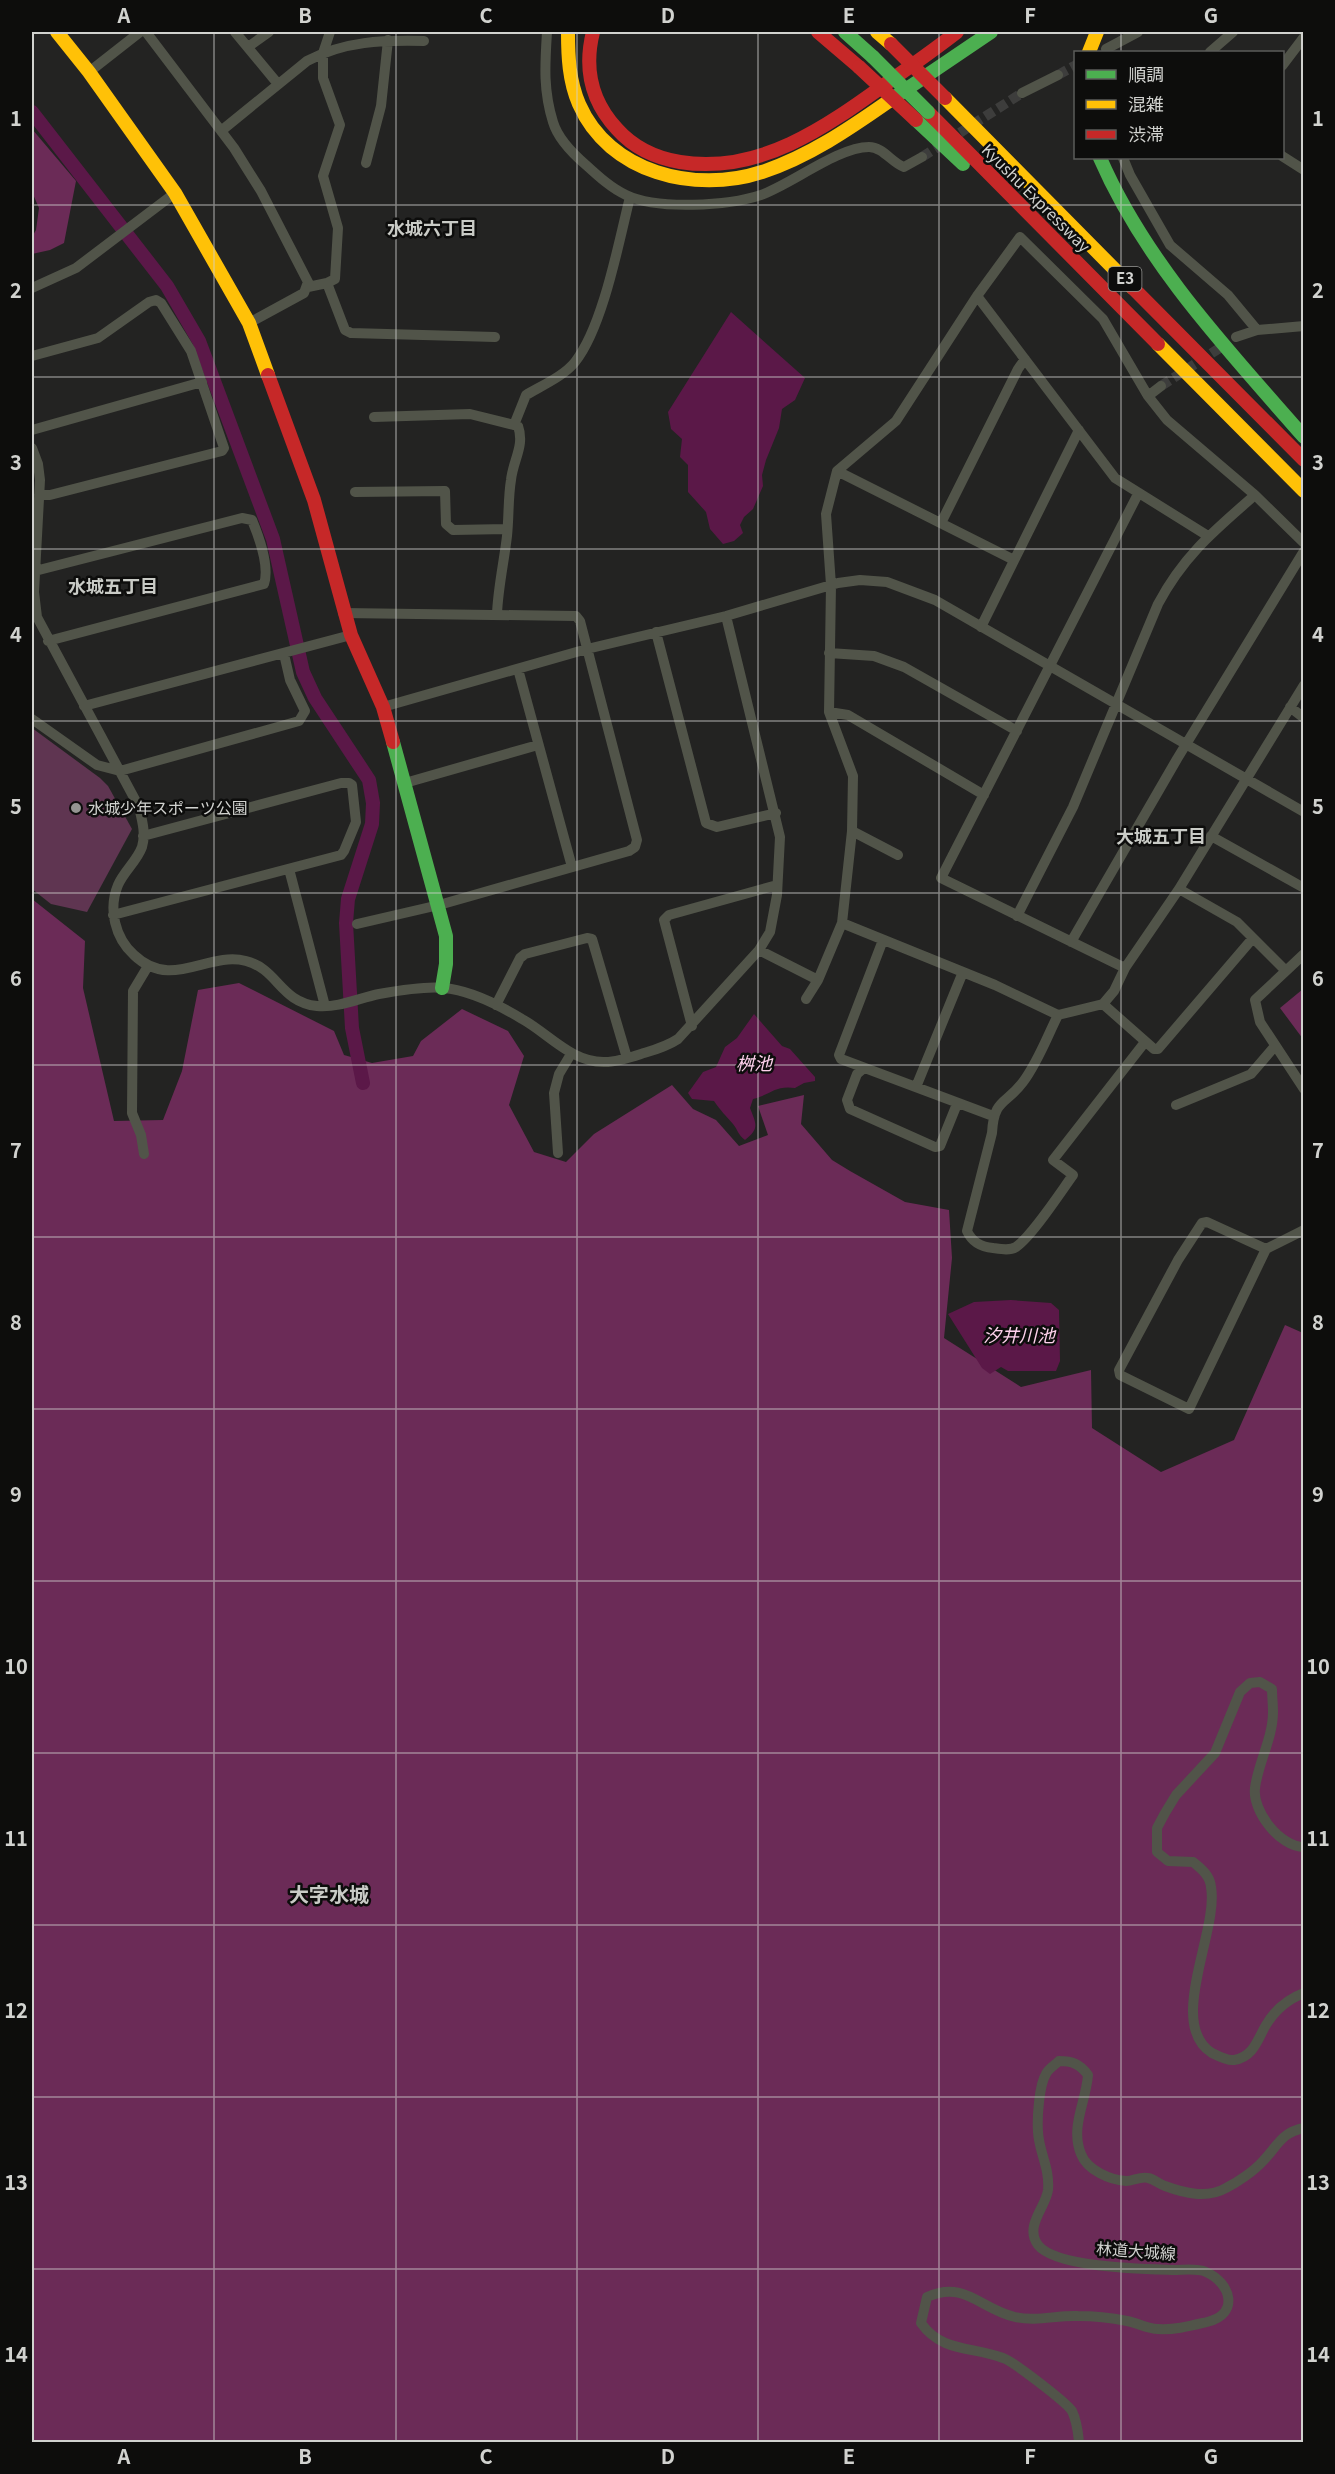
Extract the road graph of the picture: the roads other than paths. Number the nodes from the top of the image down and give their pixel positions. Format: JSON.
{"nodes":[{"id":1,"x":57,"y":32,"type":"edge"},
{"id":2,"x":140,"y":32,"type":"edge"},
{"id":3,"x":146,"y":32,"type":"edge"},
{"id":4,"x":235,"y":32,"type":"edge"},
{"id":5,"x":269,"y":32,"type":"edge"},
{"id":6,"x":330,"y":32,"type":"edge"},
{"id":7,"x":547,"y":32,"type":"edge"},
{"id":8,"x":568,"y":32,"type":"edge"},
{"id":9,"x":592,"y":32,"type":"edge"},
{"id":10,"x":818,"y":32,"type":"edge"},
{"id":11,"x":846,"y":32,"type":"edge"},
{"id":12,"x":877,"y":32,"type":"edge"},
{"id":13,"x":957,"y":32,"type":"edge"},
{"id":14,"x":992,"y":32,"type":"edge"},
{"id":15,"x":1097,"y":32,"type":"edge"},
{"id":16,"x":1138,"y":32,"type":"edge"},
{"id":17,"x":1233,"y":32,"type":"edge"},
{"id":18,"x":1304,"y":38,"type":"edge"},
{"id":19,"x":388,"y":40,"type":"junction"},
{"id":20,"x":424,"y":42,"type":"dead end"},
{"id":21,"x":248,"y":47,"type":"junction"},
{"id":22,"x":1106,"y":49,"type":"dead end"},
{"id":23,"x":1089,"y":51,"type":"edge"},
{"id":24,"x":1211,"y":51,"type":"edge"},
{"id":25,"x":323,"y":53,"type":"junction"},
{"id":26,"x":1284,"y":63,"type":"edge"},
{"id":27,"x":89,"y":72,"type":"junction"},
{"id":28,"x":1058,"y":75,"type":"tunnel mouth"},
{"id":29,"x":278,"y":84,"type":"junction"},
{"id":30,"x":1022,"y":93,"type":"tunnel mouth"},
{"id":31,"x":221,"y":131,"type":"junction"},
{"id":32,"x":1284,"y":157,"type":"edge"},
{"id":33,"x":922,"y":158,"type":"tunnel mouth"},
{"id":34,"x":1100,"y":159,"type":"edge"},
{"id":35,"x":1123,"y":159,"type":"edge"},
{"id":36,"x":366,"y":163,"type":"dead end"},
{"id":37,"x":1301,"y":164,"type":"edge"},
{"id":38,"x":176,"y":193,"type":"junction"},
{"id":39,"x":630,"y":197,"type":"junction"},
{"id":40,"x":327,"y":284,"type":"junction"},
{"id":41,"x":308,"y":287,"type":"junction"},
{"id":42,"x":32,"y":288,"type":"edge"},
{"id":43,"x":977,"y":296,"type":"junction"},
{"id":44,"x":1113,"y":300,"type":"junction"},
{"id":45,"x":249,"y":323,"type":"junction"},
{"id":46,"x":1304,"y":326,"type":"edge"},
{"id":47,"x":1257,"y":330,"type":"junction"},
{"id":48,"x":495,"y":337,"type":"dead end"},
{"id":49,"x":1236,"y":337,"type":"tunnel mouth"},
{"id":50,"x":32,"y":356,"type":"edge"},
{"id":51,"x":1025,"y":359,"type":"junction"},
{"id":52,"x":202,"y":382,"type":"junction"},
{"id":53,"x":1161,"y":386,"type":"tunnel mouth"},
{"id":54,"x":1148,"y":396,"type":"junction"},
{"id":55,"x":374,"y":417,"type":"dead end"},
{"id":56,"x":514,"y":425,"type":"junction"},
{"id":57,"x":32,"y":430,"type":"edge"},
{"id":58,"x":1079,"y":430,"type":"junction"},
{"id":59,"x":1304,"y":437,"type":"edge"},
{"id":60,"x":32,"y":448,"type":"edge"},
{"id":61,"x":1304,"y":460,"type":"edge"},
{"id":62,"x":837,"y":471,"type":"junction"},
{"id":63,"x":1304,"y":491,"type":"edge"},
{"id":64,"x":355,"y":492,"type":"dead end"},
{"id":65,"x":1138,"y":494,"type":"junction"},
{"id":66,"x":39,"y":495,"type":"junction"},
{"id":67,"x":1255,"y":495,"type":"junction"},
{"id":68,"x":941,"y":523,"type":"junction"},
{"id":69,"x":507,"y":529,"type":"junction"},
{"id":70,"x":1208,"y":536,"type":"junction"},
{"id":71,"x":1304,"y":543,"type":"edge"},
{"id":72,"x":1304,"y":551,"type":"edge"},
{"id":73,"x":1014,"y":560,"type":"junction"},
{"id":74,"x":35,"y":570,"type":"junction"},
{"id":75,"x":831,"y":585,"type":"junction"},
{"id":76,"x":343,"y":613,"type":"junction"},
{"id":77,"x":497,"y":614,"type":"junction"},
{"id":78,"x":726,"y":615,"type":"junction"},
{"id":79,"x":981,"y":627,"type":"junction"},
{"id":80,"x":656,"y":632,"type":"junction"},
{"id":81,"x":351,"y":635,"type":"junction"},
{"id":82,"x":48,"y":641,"type":"junction"},
{"id":83,"x":587,"y":650,"type":"junction"},
{"id":84,"x":829,"y":652,"type":"junction"},
{"id":85,"x":284,"y":654,"type":"junction"},
{"id":86,"x":1050,"y":666,"type":"junction"},
{"id":87,"x":518,"y":669,"type":"junction"},
{"id":88,"x":1304,"y":685,"type":"edge"},
{"id":89,"x":1115,"y":704,"type":"junction"},
{"id":90,"x":84,"y":706,"type":"junction"},
{"id":91,"x":383,"y":707,"type":"junction"},
{"id":92,"x":1290,"y":707,"type":"junction"},
{"id":93,"x":829,"y":712,"type":"junction"},
{"id":94,"x":1304,"y":718,"type":"edge"},
{"id":95,"x":32,"y":719,"type":"edge"},
{"id":96,"x":1017,"y":731,"type":"junction"},
{"id":97,"x":538,"y":745,"type":"junction"},
{"id":98,"x":1186,"y":745,"type":"junction"},
{"id":99,"x":120,"y":771,"type":"junction"},
{"id":100,"x":1246,"y":779,"type":"junction"},
{"id":101,"x":405,"y":783,"type":"junction"},
{"id":102,"x":984,"y":795,"type":"junction"},
{"id":103,"x":1304,"y":812,"type":"edge"},
{"id":104,"x":776,"y":813,"type":"junction"},
{"id":105,"x":852,"y":831,"type":"junction"},
{"id":106,"x":143,"y":836,"type":"junction"},
{"id":107,"x":1211,"y":836,"type":"junction"},
{"id":108,"x":898,"y":855,"type":"dead end"},
{"id":109,"x":572,"y":867,"type":"junction"},
{"id":110,"x":289,"y":869,"type":"junction"},
{"id":111,"x":777,"y":885,"type":"junction"},
{"id":112,"x":1304,"y":888,"type":"edge"},
{"id":113,"x":1179,"y":889,"type":"junction"},
{"id":114,"x":439,"y":905,"type":"junction"},
{"id":115,"x":113,"y":915,"type":"junction"},
{"id":116,"x":1017,"y":916,"type":"junction"},
{"id":117,"x":842,"y":923,"type":"junction"},
{"id":118,"x":357,"y":924,"type":"dead end"},
{"id":119,"x":1253,"y":938,"type":"junction"},
{"id":120,"x":883,"y":940,"type":"junction"},
{"id":121,"x":1071,"y":942,"type":"junction"},
{"id":122,"x":759,"y":950,"type":"junction"},
{"id":123,"x":1304,"y":954,"type":"edge"},
{"id":124,"x":148,"y":966,"type":"junction"},
{"id":125,"x":1125,"y":968,"type":"junction"},
{"id":126,"x":1285,"y":970,"type":"junction"},
{"id":127,"x":963,"y":972,"type":"junction"},
{"id":128,"x":818,"y":980,"type":"junction"},
{"id":129,"x":442,"y":988,"type":"junction"},
{"id":130,"x":806,"y":999,"type":"dead end"},
{"id":131,"x":1103,"y":1004,"type":"junction"},
{"id":132,"x":325,"y":1005,"type":"junction"},
{"id":133,"x":496,"y":1005,"type":"junction"},
{"id":134,"x":1058,"y":1015,"type":"junction"},
{"id":135,"x":692,"y":1026,"type":"junction"},
{"id":136,"x":1145,"y":1042,"type":"junction"},
{"id":137,"x":1275,"y":1046,"type":"junction"},
{"id":138,"x":571,"y":1054,"type":"junction"},
{"id":139,"x":627,"y":1058,"type":"junction"},
{"id":140,"x":864,"y":1068,"type":"junction"},
{"id":141,"x":916,"y":1087,"type":"junction"},
{"id":142,"x":1304,"y":1089,"type":"edge"},
{"id":143,"x":957,"y":1104,"type":"junction"},
{"id":144,"x":1176,"y":1105,"type":"dead end"},
{"id":145,"x":993,"y":1116,"type":"junction"},
{"id":146,"x":558,"y":1153,"type":"dead end"},
{"id":147,"x":144,"y":1154,"type":"dead end"},
{"id":148,"x":1304,"y":1230,"type":"edge"},
{"id":149,"x":1266,"y":1250,"type":"junction"},
{"id":150,"x":1304,"y":1846,"type":"edge"},
{"id":151,"x":1304,"y":1993,"type":"edge"},
{"id":152,"x":1304,"y":2128,"type":"edge"},
{"id":153,"x":1078,"y":2442,"type":"edge"}],
"edges":[{"from":1,"to":27,"type":"main road"},
{"from":2,"to":27,"type":"street"},
{"from":3,"to":31,"type":"street"},
{"from":4,"to":21,"type":"street"},
{"from":5,"to":21,"type":"street"},
{"from":6,"to":25,"type":"street"},
{"from":7,"to":39,"type":"street"},
{"from":8,"to":14,"type":"main road"},
{"from":9,"to":13,"type":"main road"},
{"from":10,"to":44,"type":"main road","bridge":true},
{"from":11,"to":44,"type":"main road","name":"Kyushu Expressway","number":"E3","bridge":true},
{"from":12,"to":61,"type":"main road","name":"Kyushu Expressway","number":"E3","bridge":true},
{"from":15,"to":23,"type":"main road"},
{"from":16,"to":22,"type":"street"},
{"from":17,"to":24,"type":"street"},
{"from":18,"to":26,"type":"street"},
{"from":19,"to":20,"type":"street"},
{"from":19,"to":25,"type":"street"},
{"from":19,"to":36,"type":"street"},
{"from":21,"to":29,"type":"street"},
{"from":25,"to":29,"type":"street"},
{"from":25,"to":40,"type":"street"},
{"from":27,"to":38,"type":"main road"},
{"from":28,"to":30,"type":"street"},
{"from":29,"to":31,"type":"street"},
{"from":31,"to":41,"type":"street"},
{"from":32,"to":37,"type":"street"},
{"from":33,"to":39,"type":"street"},
{"from":34,"to":59,"type":"main road"},
{"from":35,"to":47,"type":"street"},
{"from":38,"to":42,"type":"street"},
{"from":38,"to":45,"type":"main road"},
{"from":39,"to":56,"type":"street"},
{"from":40,"to":41,"type":"street"},
{"from":40,"to":48,"type":"street"},
{"from":41,"to":45,"type":"street"},
{"from":43,"to":51,"type":"street"},
{"from":43,"to":54,"type":"street"},
{"from":43,"to":62,"type":"street"},
{"from":44,"to":63,"type":"main road","name":"Kyushu Expressway","number":"E3"},
{"from":45,"to":76,"type":"main road"},
{"from":46,"to":47,"type":"street"},
{"from":47,"to":49,"type":"street"},
{"from":50,"to":52,"type":"street"},
{"from":51,"to":58,"type":"street"},
{"from":51,"to":68,"type":"street"},
{"from":52,"to":57,"type":"street"},
{"from":52,"to":66,"type":"street"},
{"from":53,"to":54,"type":"street"},
{"from":54,"to":67,"type":"street"},
{"from":55,"to":56,"type":"street"},
{"from":56,"to":69,"type":"street"},
{"from":58,"to":65,"type":"street"},
{"from":58,"to":73,"type":"street"},
{"from":60,"to":66,"type":"street"},
{"from":62,"to":68,"type":"street"},
{"from":62,"to":75,"type":"street"},
{"from":64,"to":69,"type":"street"},
{"from":65,"to":70,"type":"street"},
{"from":65,"to":86,"type":"street"},
{"from":66,"to":74,"type":"street"},
{"from":67,"to":70,"type":"street"},
{"from":67,"to":71,"type":"street"},
{"from":68,"to":73,"type":"street"},
{"from":69,"to":77,"type":"street"},
{"from":70,"to":89,"type":"street"},
{"from":72,"to":98,"type":"street"},
{"from":73,"to":79,"type":"street"},
{"from":74,"to":82,"type":"street"},
{"from":74,"to":82,"type":"street"},
{"from":75,"to":78,"type":"street"},
{"from":75,"to":79,"type":"street"},
{"from":75,"to":84,"type":"street"},
{"from":76,"to":77,"type":"street"},
{"from":76,"to":81,"type":"main road"},
{"from":77,"to":83,"type":"street"},
{"from":78,"to":80,"type":"street"},
{"from":78,"to":104,"type":"street"},
{"from":79,"to":86,"type":"street"},
{"from":80,"to":83,"type":"street"},
{"from":80,"to":104,"type":"street"},
{"from":81,"to":85,"type":"street"},
{"from":81,"to":91,"type":"main road"},
{"from":82,"to":90,"type":"street"},
{"from":83,"to":87,"type":"street"},
{"from":83,"to":109,"type":"street"},
{"from":84,"to":93,"type":"street"},
{"from":84,"to":96,"type":"street"},
{"from":85,"to":90,"type":"street"},
{"from":85,"to":99,"type":"street"},
{"from":86,"to":89,"type":"street"},
{"from":86,"to":96,"type":"street"},
{"from":87,"to":91,"type":"street"},
{"from":87,"to":97,"type":"street"},
{"from":88,"to":92,"type":"street"},
{"from":89,"to":98,"type":"street"},
{"from":89,"to":116,"type":"street"},
{"from":90,"to":99,"type":"street"},
{"from":91,"to":101,"type":"main road"},
{"from":92,"to":94,"type":"street"},
{"from":92,"to":100,"type":"street"},
{"from":93,"to":102,"type":"street"},
{"from":93,"to":105,"type":"street"},
{"from":95,"to":99,"type":"street"},
{"from":96,"to":102,"type":"street"},
{"from":97,"to":101,"type":"street"},
{"from":97,"to":109,"type":"street"},
{"from":98,"to":100,"type":"street"},
{"from":98,"to":121,"type":"street"},
{"from":99,"to":106,"type":"street"},
{"from":100,"to":103,"type":"street"},
{"from":100,"to":107,"type":"street"},
{"from":101,"to":114,"type":"main road"},
{"from":102,"to":116,"type":"street"},
{"from":104,"to":111,"type":"street"},
{"from":105,"to":108,"type":"street"},
{"from":105,"to":117,"type":"street"},
{"from":106,"to":110,"type":"street"},
{"from":106,"to":115,"type":"street"},
{"from":107,"to":112,"type":"street"},
{"from":107,"to":113,"type":"street"},
{"from":109,"to":114,"type":"street"},
{"from":110,"to":115,"type":"street"},
{"from":110,"to":132,"type":"street"},
{"from":111,"to":122,"type":"street"},
{"from":111,"to":135,"type":"street"},
{"from":113,"to":119,"type":"street"},
{"from":113,"to":125,"type":"street"},
{"from":114,"to":118,"type":"street"},
{"from":114,"to":129,"type":"main road"},
{"from":115,"to":124,"type":"street"},
{"from":116,"to":121,"type":"street"},
{"from":117,"to":120,"type":"street"},
{"from":117,"to":128,"type":"street"},
{"from":119,"to":126,"type":"street"},
{"from":119,"to":136,"type":"street"},
{"from":120,"to":127,"type":"street"},
{"from":120,"to":140,"type":"street"},
{"from":121,"to":125,"type":"street"},
{"from":122,"to":128,"type":"street"},
{"from":122,"to":135,"type":"street"},
{"from":123,"to":126,"type":"street"},
{"from":124,"to":132,"type":"street"},
{"from":124,"to":147,"type":"street"},
{"from":125,"to":131,"type":"street"},
{"from":126,"to":137,"type":"street"},
{"from":127,"to":134,"type":"street"},
{"from":127,"to":141,"type":"street"},
{"from":128,"to":130,"type":"street"},
{"from":129,"to":132,"type":"street"},
{"from":129,"to":133,"type":"street"},
{"from":131,"to":134,"type":"street"},
{"from":131,"to":136,"type":"street"},
{"from":133,"to":138,"type":"street"},
{"from":133,"to":139,"type":"street"},
{"from":134,"to":145,"type":"street"},
{"from":135,"to":139,"type":"street"},
{"from":136,"to":145,"type":"street"},
{"from":137,"to":142,"type":"street"},
{"from":137,"to":144,"type":"street"},
{"from":138,"to":139,"type":"street"},
{"from":138,"to":146,"type":"street"},
{"from":140,"to":141,"type":"street"},
{"from":140,"to":143,"type":"street"},
{"from":141,"to":143,"type":"street"},
{"from":143,"to":145,"type":"street"},
{"from":148,"to":149,"type":"street"},
{"from":149,"to":149,"type":"street"},
{"from":150,"to":151,"type":"street"},
{"from":152,"to":153,"type":"street","name":"林道大城線"}]}
